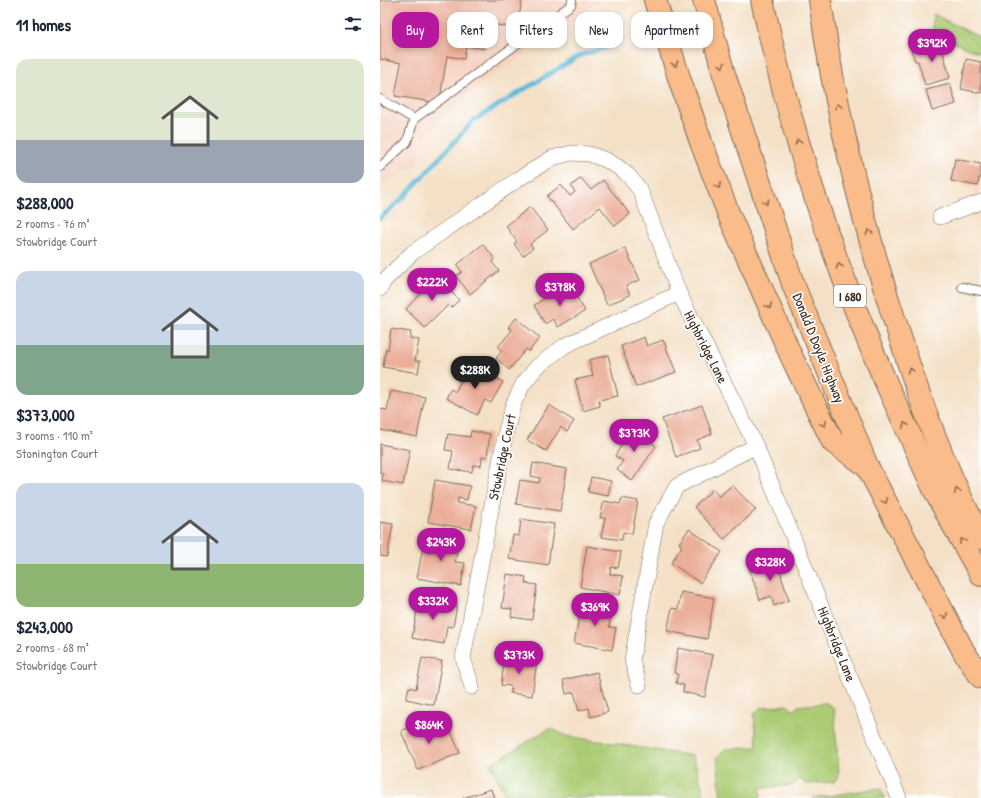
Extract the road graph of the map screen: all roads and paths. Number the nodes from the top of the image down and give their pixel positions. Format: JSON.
{"nodes":[{"id":1,"x":572,"y":0,"type":"edge"},
{"id":2,"x":655,"y":0,"type":"edge"},
{"id":3,"x":704,"y":0,"type":"edge"},
{"id":4,"x":762,"y":0,"type":"edge"},
{"id":5,"x":820,"y":0,"type":"edge"},
{"id":6,"x":380,"y":99,"type":"edge"},
{"id":7,"x":414,"y":119,"type":"junction"},
{"id":8,"x":380,"y":166,"type":"edge"},
{"id":9,"x":981,"y":202,"type":"edge"},
{"id":10,"x":940,"y":217,"type":"dead end"},
{"id":11,"x":962,"y":287,"type":"dead end"},
{"id":12,"x":380,"y":289,"type":"edge"},
{"id":13,"x":981,"y":291,"type":"edge"},
{"id":14,"x":679,"y":294,"type":"junction"},
{"id":15,"x":756,"y":446,"type":"junction"},
{"id":16,"x":867,"y":466,"type":"junction"},
{"id":17,"x":981,"y":538,"type":"edge"},
{"id":18,"x":981,"y":575,"type":"edge"},
{"id":19,"x":981,"y":677,"type":"edge"},
{"id":20,"x":639,"y":685,"type":"dead end"},
{"id":21,"x":472,"y":686,"type":"dead end"},
{"id":22,"x":900,"y":798,"type":"edge"}],
"edges":[{"from":1,"to":7,"type":"lane"},
{"from":2,"to":16,"type":"highway","one_way":true},
{"from":3,"to":16,"type":"highway","name":"Donald D Doyle Highway","one_way":true},
{"from":18,"to":4,"type":"highway","number":"I 680","one_way":true},
{"from":17,"to":5,"type":"highway","one_way":true},
{"from":6,"to":7,"type":"lane"},
{"from":7,"to":8,"type":"lane"},
{"from":9,"to":10,"type":"street"},
{"from":11,"to":13,"type":"lane"},
{"from":12,"to":14,"type":"street","name":"Highbridge Lane"},
{"from":14,"to":15,"type":"street","name":"Highbridge Lane"},
{"from":14,"to":21,"type":"street","name":"Stowbridge Court"},
{"from":15,"to":20,"type":"street"},
{"from":15,"to":22,"type":"street","name":"Highbridge Lane"},
{"from":16,"to":19,"type":"highway","name":"Donald D Doyle Highway","one_way":true}]}
